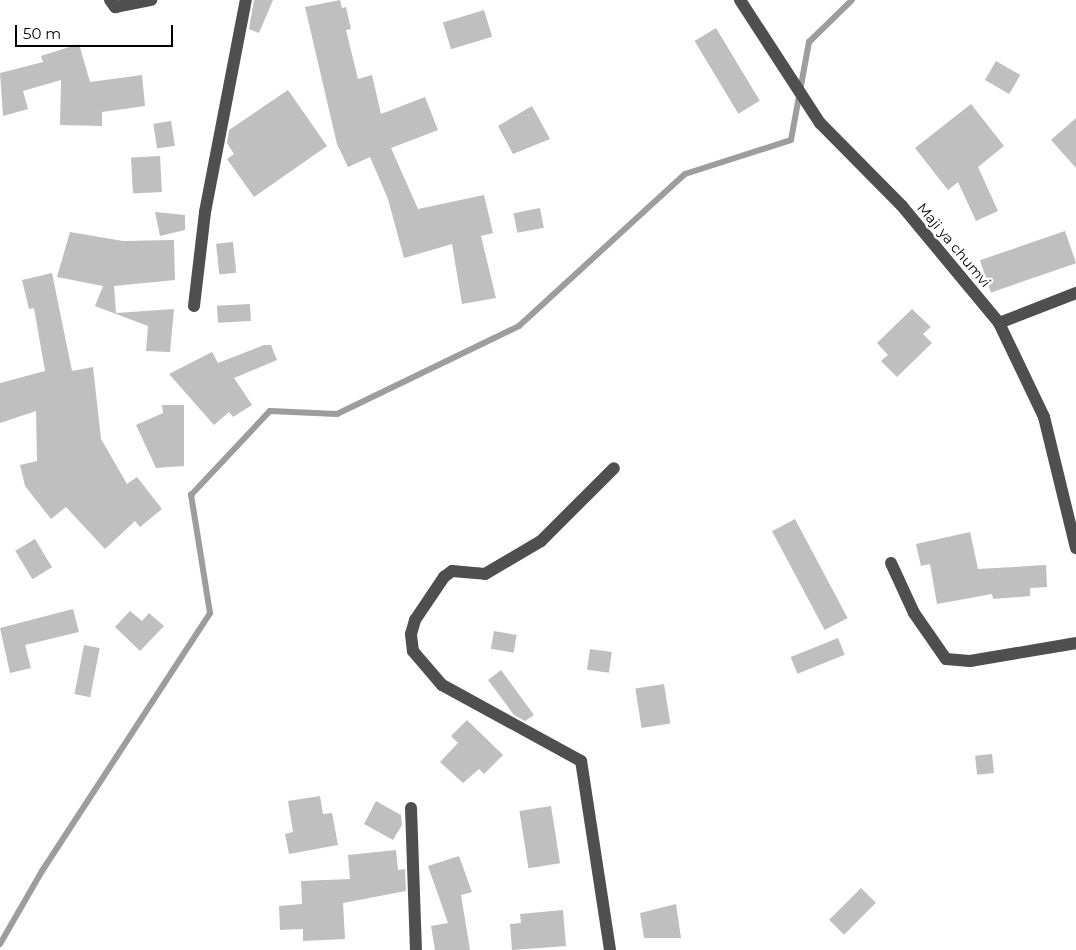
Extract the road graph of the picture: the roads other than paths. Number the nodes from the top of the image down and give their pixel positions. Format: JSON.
{"nodes":[{"id":1,"x":110,"y":0,"type":"edge"},
{"id":2,"x":151,"y":0,"type":"edge"},
{"id":3,"x":246,"y":0,"type":"edge"},
{"id":4,"x":740,"y":0,"type":"edge"},
{"id":5,"x":1076,"y":293,"type":"edge"},
{"id":6,"x":194,"y":306,"type":"dead end"},
{"id":7,"x":999,"y":324,"type":"junction"},
{"id":8,"x":614,"y":468,"type":"dead end"},
{"id":9,"x":1076,"y":548,"type":"edge"},
{"id":10,"x":891,"y":563,"type":"dead end"},
{"id":11,"x":1076,"y":643,"type":"edge"},
{"id":12,"x":411,"y":808,"type":"dead end"},
{"id":13,"x":416,"y":950,"type":"edge"},
{"id":14,"x":610,"y":950,"type":"edge"}],
"edges":[{"from":1,"to":2,"type":"street"},
{"from":3,"to":6,"type":"street"},
{"from":4,"to":7,"type":"street","name":"Maji ya chumvi"},
{"from":5,"to":7,"type":"street"},
{"from":7,"to":9,"type":"street","name":"Maji ya chumvi"},
{"from":8,"to":14,"type":"street"},
{"from":10,"to":11,"type":"street"},
{"from":12,"to":13,"type":"street"}]}
